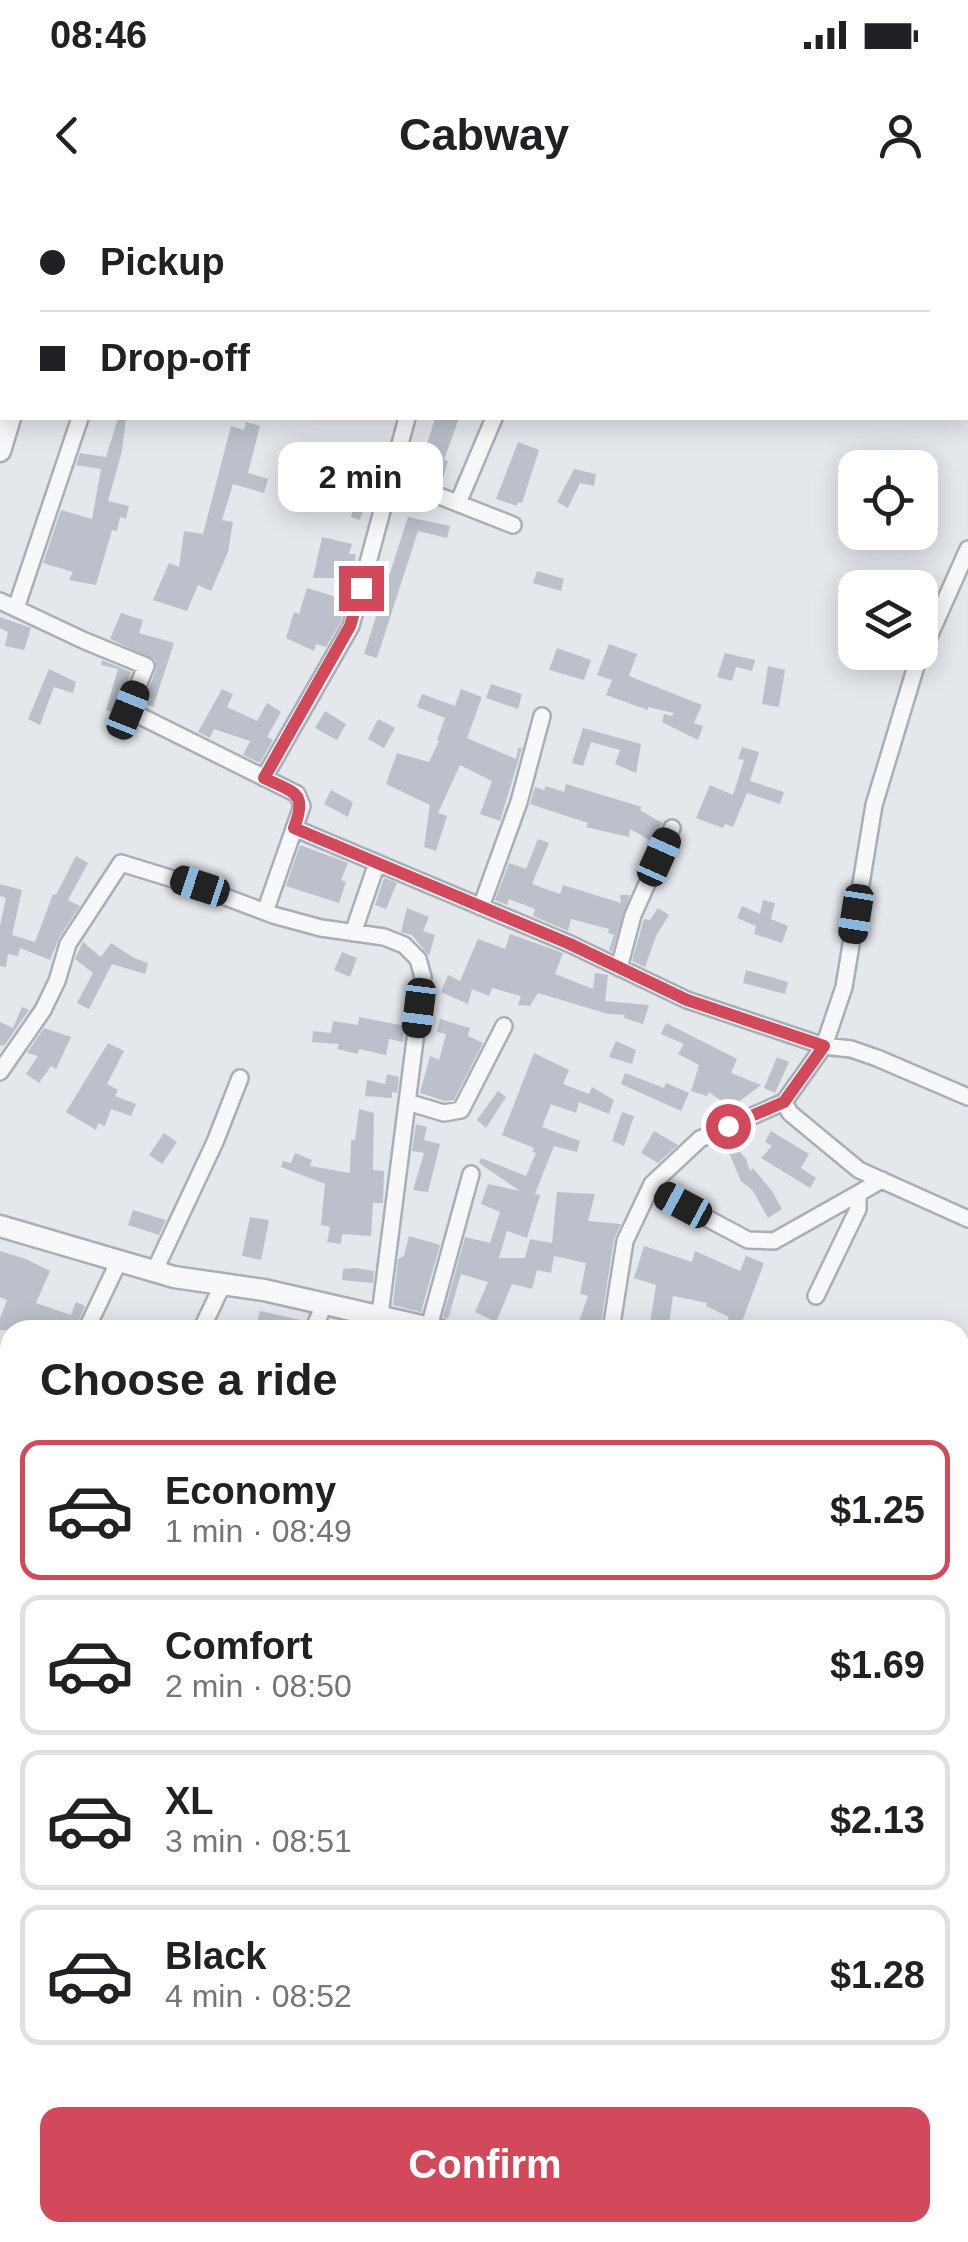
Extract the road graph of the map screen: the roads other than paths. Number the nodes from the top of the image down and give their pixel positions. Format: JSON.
{"nodes":[{"id":1,"x":9,"y":420,"type":"edge"},
{"id":2,"x":79,"y":420,"type":"edge"},
{"id":3,"x":406,"y":420,"type":"edge"},
{"id":4,"x":493,"y":420,"type":"edge"},
{"id":5,"x":0,"y":451,"type":"edge"},
{"id":6,"x":391,"y":477,"type":"junction"},
{"id":7,"x":458,"y":503,"type":"junction"},
{"id":8,"x":513,"y":525,"type":"dead end"},
{"id":9,"x":968,"y":548,"type":"edge"},
{"id":10,"x":0,"y":601,"type":"edge"},
{"id":11,"x":16,"y":608,"type":"junction"},
{"id":12,"x":542,"y":716,"type":"dead end"},
{"id":13,"x":264,"y":778,"type":"junction"},
{"id":14,"x":294,"y":828,"type":"junction"},
{"id":15,"x":672,"y":828,"type":"dead end"},
{"id":16,"x":378,"y":864,"type":"junction"},
{"id":17,"x":481,"y":907,"type":"junction"},
{"id":18,"x":264,"y":912,"type":"junction"},
{"id":19,"x":353,"y":932,"type":"junction"},
{"id":20,"x":619,"y":968,"type":"junction"},
{"id":21,"x":504,"y":1026,"type":"dead end"},
{"id":22,"x":824,"y":1046,"type":"junction"},
{"id":23,"x":0,"y":1072,"type":"edge"},
{"id":24,"x":240,"y":1078,"type":"dead end"},
{"id":25,"x":968,"y":1097,"type":"edge"},
{"id":26,"x":407,"y":1102,"type":"junction"},
{"id":27,"x":784,"y":1102,"type":"junction"},
{"id":28,"x":471,"y":1174,"type":"dead end"},
{"id":29,"x":882,"y":1180,"type":"junction"},
{"id":30,"x":650,"y":1188,"type":"junction"},
{"id":31,"x":858,"y":1194,"type":"junction"},
{"id":32,"x":968,"y":1219,"type":"edge"},
{"id":33,"x":0,"y":1226,"type":"edge"},
{"id":34,"x":119,"y":1261,"type":"junction"},
{"id":35,"x":154,"y":1272,"type":"junction"},
{"id":36,"x":223,"y":1284,"type":"junction"},
{"id":37,"x":816,"y":1296,"type":"dead end"},
{"id":38,"x":325,"y":1304,"type":"junction"},
{"id":39,"x":367,"y":1319,"type":"edge"},
{"id":40,"x":91,"y":1320,"type":"edge"},
{"id":41,"x":206,"y":1320,"type":"edge"},
{"id":42,"x":318,"y":1320,"type":"edge"},
{"id":43,"x":436,"y":1320,"type":"edge"},
{"id":44,"x":612,"y":1320,"type":"edge"}],
"edges":[{"from":1,"to":5,"type":"street"},
{"from":2,"to":11,"type":"street"},
{"from":3,"to":6,"type":"street"},
{"from":4,"to":7,"type":"street"},
{"from":6,"to":7,"type":"street"},
{"from":6,"to":13,"type":"street"},
{"from":7,"to":8,"type":"street"},
{"from":9,"to":22,"type":"street"},
{"from":10,"to":11,"type":"street"},
{"from":11,"to":13,"type":"street"},
{"from":12,"to":17,"type":"street"},
{"from":13,"to":14,"type":"street"},
{"from":14,"to":16,"type":"street"},
{"from":14,"to":18,"type":"street"},
{"from":15,"to":20,"type":"street"},
{"from":16,"to":17,"type":"street"},
{"from":16,"to":19,"type":"street"},
{"from":17,"to":20,"type":"street"},
{"from":18,"to":19,"type":"street"},
{"from":18,"to":23,"type":"street"},
{"from":19,"to":26,"type":"street"},
{"from":20,"to":22,"type":"street"},
{"from":21,"to":26,"type":"street"},
{"from":22,"to":25,"type":"street"},
{"from":22,"to":27,"type":"street"},
{"from":24,"to":35,"type":"street"},
{"from":26,"to":39,"type":"street"},
{"from":27,"to":29,"type":"street"},
{"from":27,"to":30,"type":"street"},
{"from":28,"to":43,"type":"street"},
{"from":29,"to":31,"type":"street"},
{"from":29,"to":32,"type":"street"},
{"from":30,"to":31,"type":"street"},
{"from":30,"to":44,"type":"street"},
{"from":31,"to":37,"type":"street"},
{"from":33,"to":34,"type":"street"},
{"from":34,"to":35,"type":"street"},
{"from":34,"to":40,"type":"street"},
{"from":35,"to":36,"type":"street"},
{"from":36,"to":38,"type":"street"},
{"from":36,"to":41,"type":"street"},
{"from":38,"to":39,"type":"street"},
{"from":38,"to":42,"type":"street"}]}
